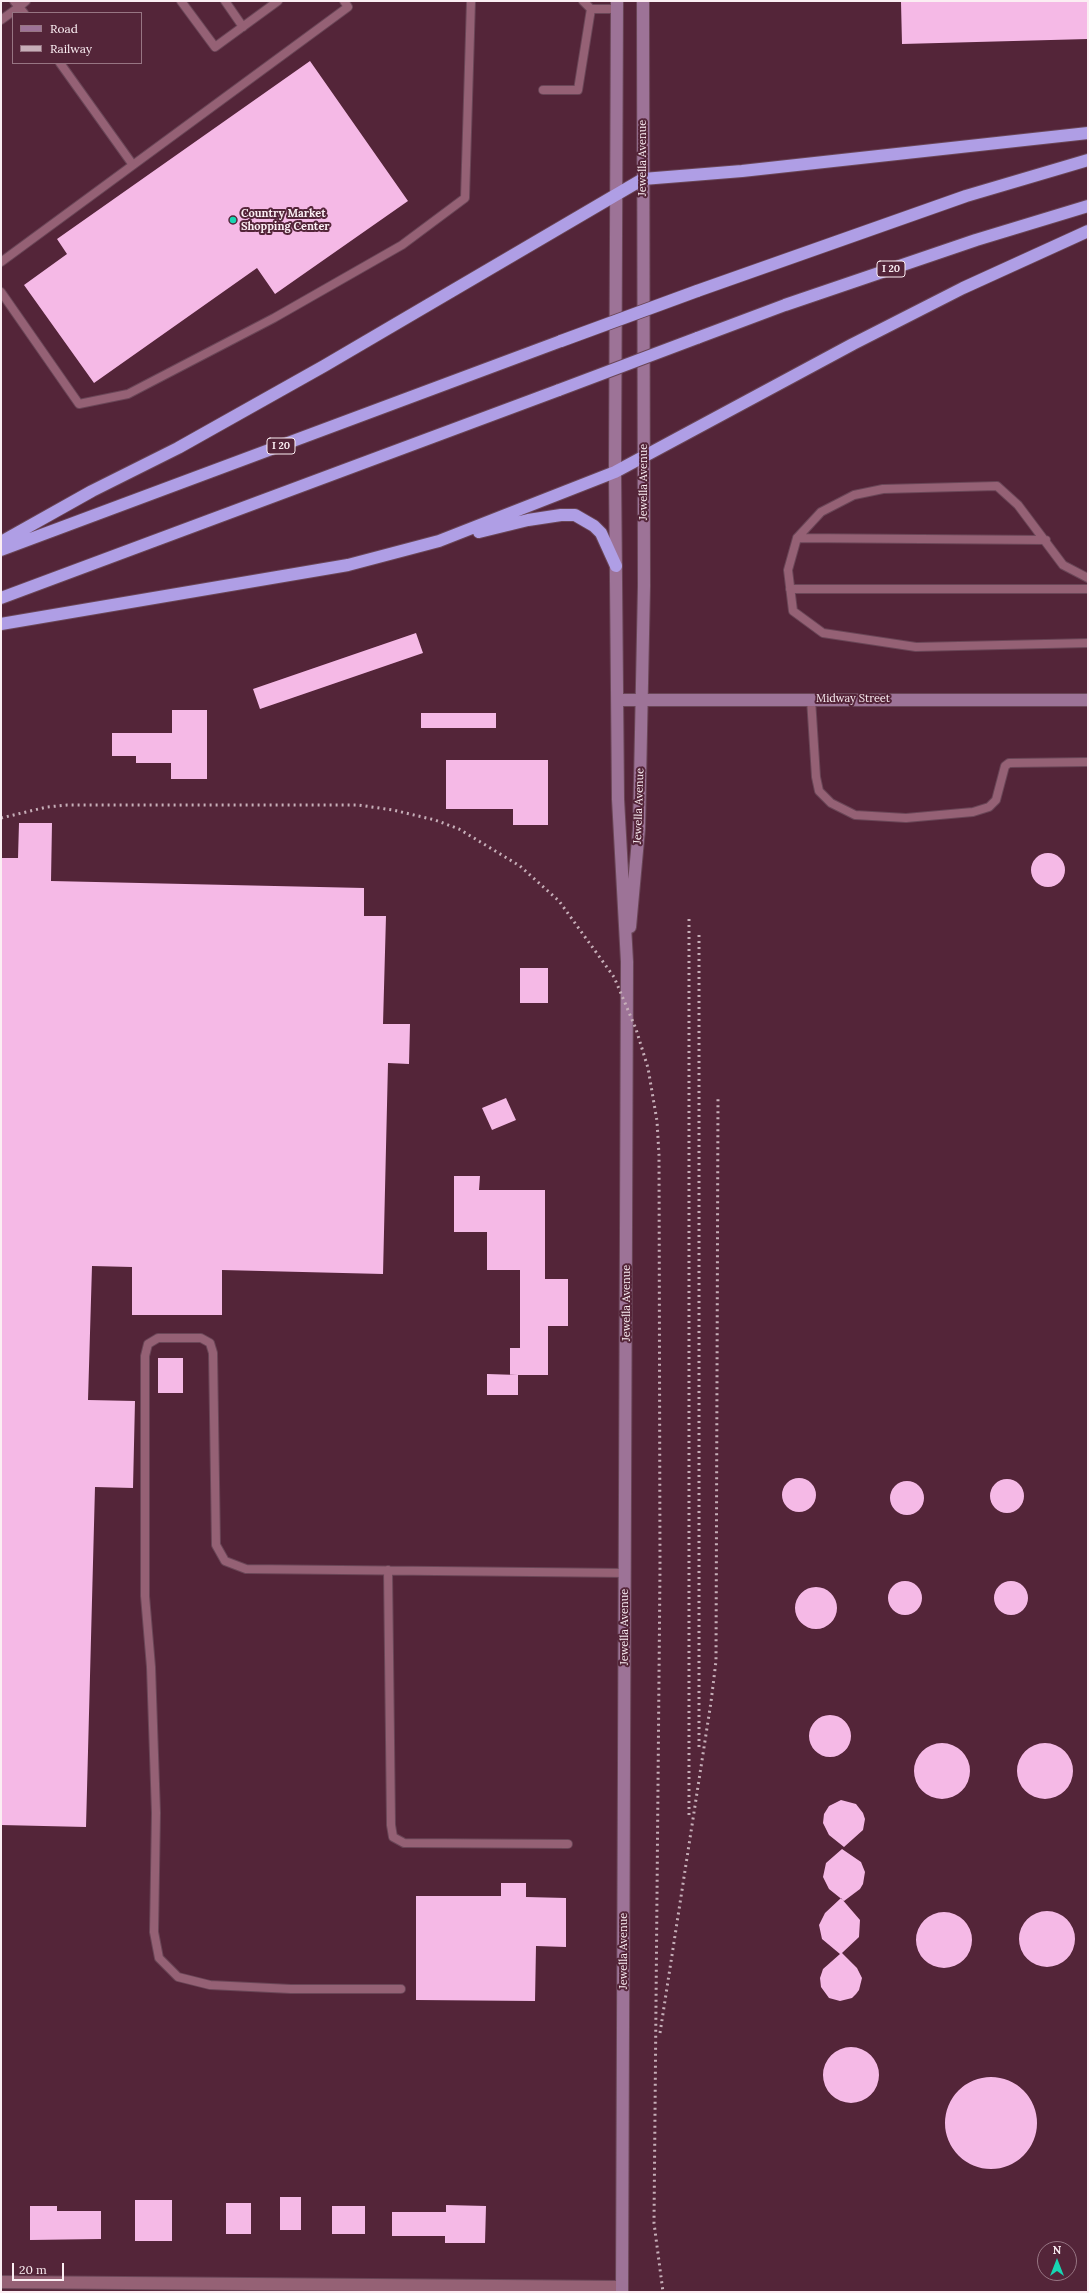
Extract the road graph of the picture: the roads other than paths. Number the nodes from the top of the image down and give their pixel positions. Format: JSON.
{"nodes":[{"id":1,"x":26,"y":1,"type":"edge"},
{"id":2,"x":181,"y":1,"type":"edge"},
{"id":3,"x":225,"y":1,"type":"edge"},
{"id":4,"x":278,"y":1,"type":"edge"},
{"id":5,"x":344,"y":1,"type":"edge"},
{"id":6,"x":471,"y":1,"type":"edge"},
{"id":7,"x":583,"y":1,"type":"edge"},
{"id":8,"x":643,"y":1,"type":"edge"},
{"id":9,"x":617,"y":5,"type":"edge"},
{"id":10,"x":19,"y":7,"type":"edge"},
{"id":11,"x":591,"y":9,"type":"junction"},
{"id":12,"x":12,"y":12,"type":"edge"},
{"id":13,"x":1,"y":20,"type":"edge"},
{"id":14,"x":243,"y":27,"type":"junction"},
{"id":15,"x":61,"y":64,"type":"edge"},
{"id":16,"x":543,"y":90,"type":"dead end"},
{"id":17,"x":1088,"y":133,"type":"edge"},
{"id":18,"x":1088,"y":160,"type":"edge"},
{"id":19,"x":133,"y":164,"type":"junction"},
{"id":20,"x":643,"y":179,"type":"junction"},
{"id":21,"x":616,"y":193,"type":"junction"},
{"id":22,"x":1088,"y":206,"type":"edge"},
{"id":23,"x":1088,"y":231,"type":"edge"},
{"id":24,"x":1,"y":262,"type":"edge"},
{"id":25,"x":1,"y":292,"type":"edge"},
{"id":26,"x":644,"y":457,"type":"junction"},
{"id":27,"x":615,"y":472,"type":"junction"},
{"id":28,"x":797,"y":538,"type":"junction"},
{"id":29,"x":1046,"y":540,"type":"junction"},
{"id":30,"x":439,"y":541,"type":"junction"},
{"id":31,"x":1,"y":542,"type":"edge"},
{"id":32,"x":1,"y":550,"type":"edge"},
{"id":33,"x":616,"y":566,"type":"junction"},
{"id":34,"x":1088,"y":578,"type":"edge"},
{"id":35,"x":1088,"y":588,"type":"edge"},
{"id":36,"x":790,"y":589,"type":"junction"},
{"id":37,"x":1,"y":598,"type":"edge"},
{"id":38,"x":1,"y":624,"type":"edge"},
{"id":39,"x":1088,"y":644,"type":"edge"},
{"id":40,"x":812,"y":699,"type":"junction"},
{"id":41,"x":618,"y":700,"type":"junction"},
{"id":42,"x":642,"y":700,"type":"junction"},
{"id":43,"x":1088,"y":700,"type":"edge"},
{"id":44,"x":1088,"y":762,"type":"edge"},
{"id":45,"x":627,"y":962,"type":"junction"},
{"id":46,"x":388,"y":1570,"type":"junction"},
{"id":47,"x":626,"y":1573,"type":"junction"},
{"id":48,"x":568,"y":1844,"type":"dead end"},
{"id":49,"x":401,"y":1989,"type":"dead end"},
{"id":50,"x":1,"y":2282,"type":"edge"},
{"id":51,"x":558,"y":2289,"type":"edge"},
{"id":52,"x":622,"y":2289,"type":"edge"}],
"edges":[{"from":1,"to":10,"type":"lane"},
{"from":2,"to":14,"type":"lane"},
{"from":3,"to":14,"type":"lane"},
{"from":4,"to":14,"type":"lane"},
{"from":5,"to":19,"type":"lane"},
{"from":6,"to":25,"type":"lane"},
{"from":7,"to":11,"type":"lane"},
{"from":8,"to":20,"type":"main road","name":"Jewella Avenue"},
{"from":9,"to":11,"type":"lane"},
{"from":9,"to":21,"type":"main road","name":"Jewella Avenue"},
{"from":11,"to":16,"type":"lane"},
{"from":12,"to":13,"type":"lane"},
{"from":15,"to":19,"type":"lane"},
{"from":17,"to":20,"type":"highway"},
{"from":18,"to":32,"type":"highway","number":"I 20","bridge":true},
{"from":19,"to":24,"type":"lane"},
{"from":20,"to":21,"type":"highway"},
{"from":20,"to":26,"type":"main road","name":"Jewella Avenue"},
{"from":21,"to":27,"type":"main road","name":"Jewella Avenue"},
{"from":21,"to":31,"type":"highway"},
{"from":22,"to":37,"type":"highway","number":"I 20","bridge":true},
{"from":23,"to":26,"type":"highway"},
{"from":26,"to":27,"type":"highway"},
{"from":26,"to":42,"type":"main road","name":"Jewella Avenue"},
{"from":27,"to":30,"type":"highway"},
{"from":27,"to":33,"type":"main road","name":"Jewella Avenue"},
{"from":28,"to":29,"type":"lane"},
{"from":28,"to":29,"type":"lane"},
{"from":28,"to":36,"type":"lane"},
{"from":29,"to":34,"type":"lane"},
{"from":30,"to":33,"type":"highway"},
{"from":30,"to":38,"type":"highway"},
{"from":33,"to":41,"type":"main road","name":"Jewella Avenue"},
{"from":35,"to":36,"type":"lane"},
{"from":36,"to":39,"type":"lane"},
{"from":40,"to":42,"type":"main road","name":"Midway Street"},
{"from":40,"to":43,"type":"main road","name":"Midway Street"},
{"from":40,"to":44,"type":"lane"},
{"from":41,"to":42,"type":"main road","name":"Midway Street"},
{"from":41,"to":45,"type":"main road","name":"Jewella Avenue"},
{"from":42,"to":45,"type":"main road","name":"Jewella Avenue"},
{"from":45,"to":47,"type":"main road","name":"Jewella Avenue"},
{"from":46,"to":47,"type":"lane"},
{"from":46,"to":48,"type":"lane"},
{"from":46,"to":49,"type":"lane"},
{"from":47,"to":52,"type":"main road","name":"Jewella Avenue"},
{"from":50,"to":51,"type":"street"},
{"from":51,"to":52,"type":"street"}]}
